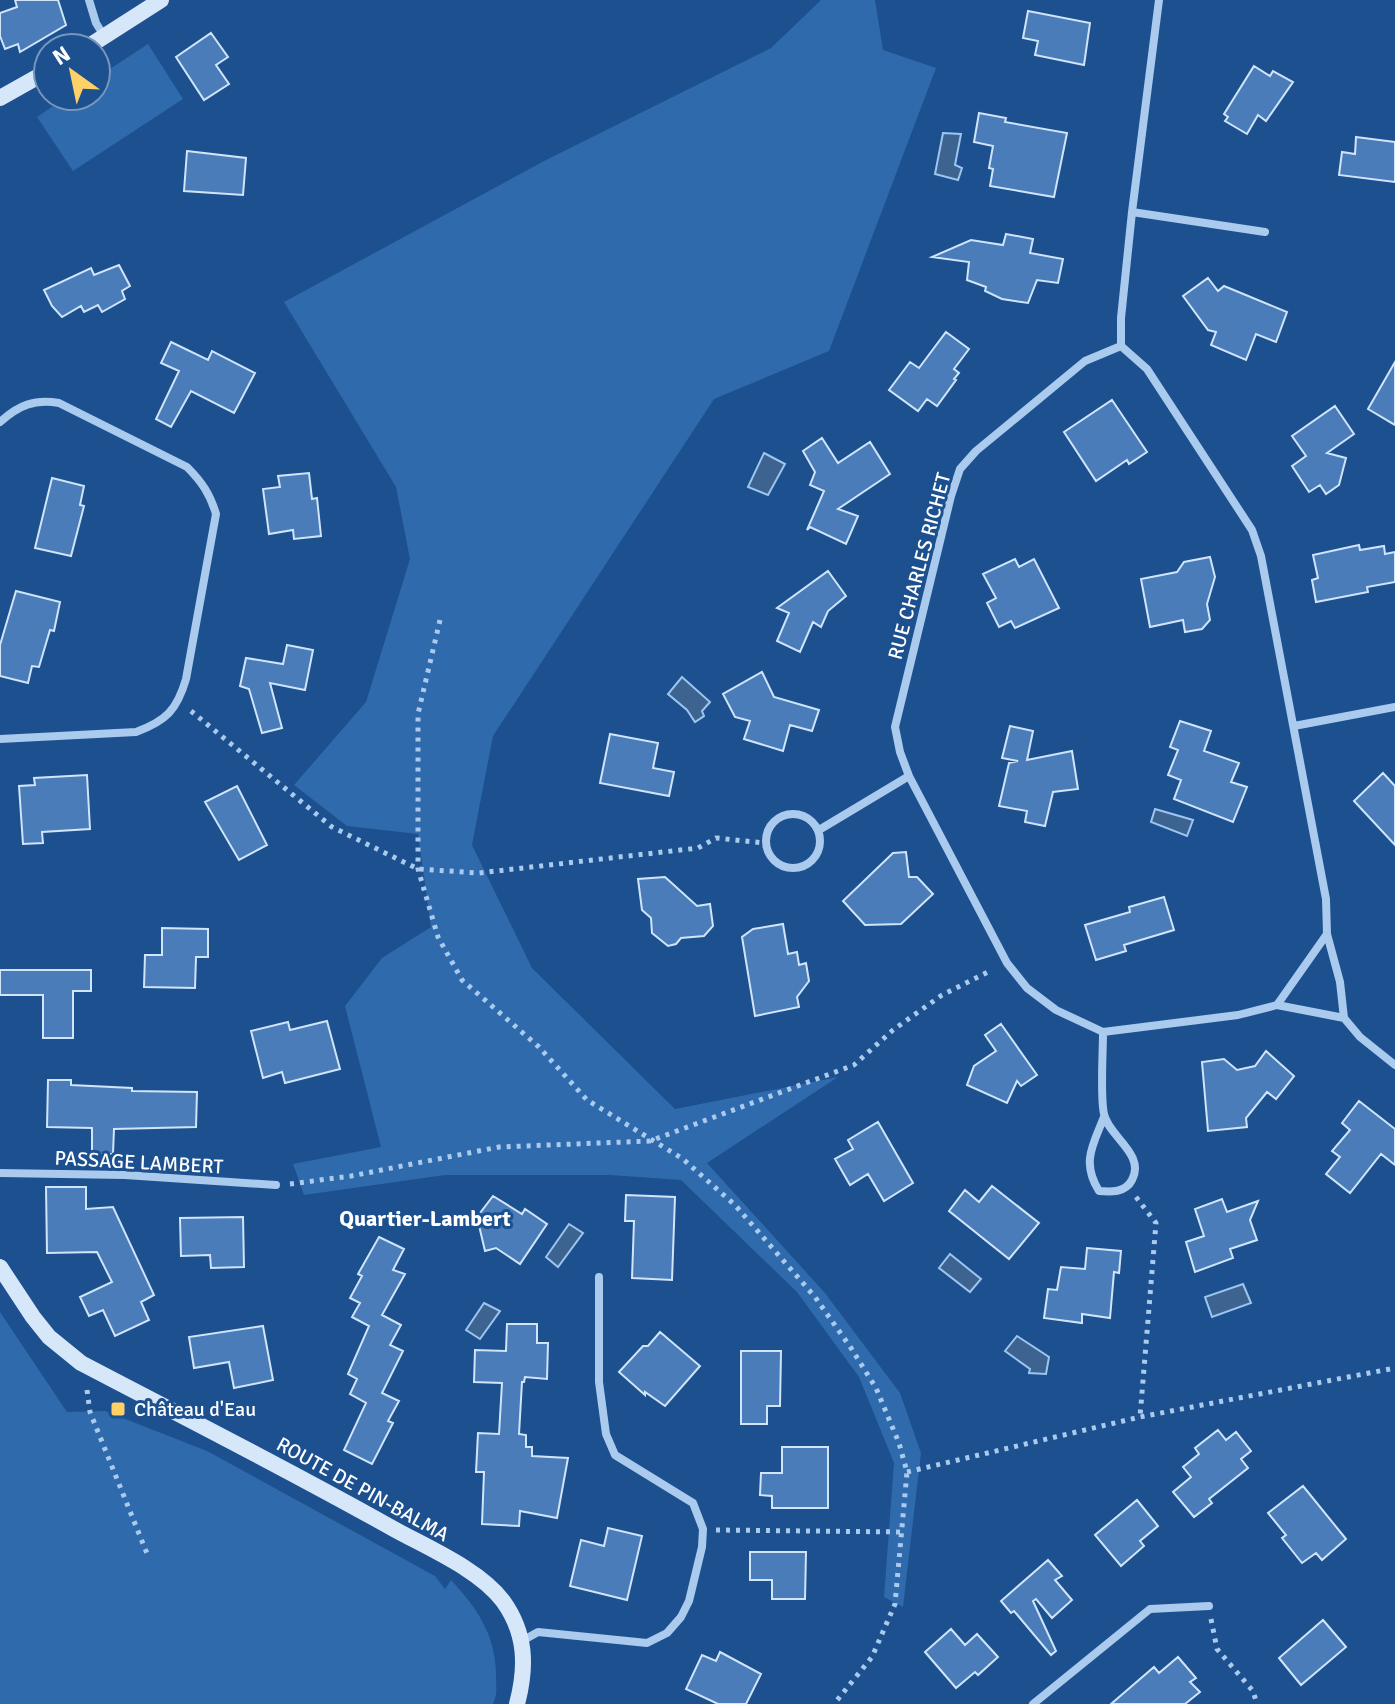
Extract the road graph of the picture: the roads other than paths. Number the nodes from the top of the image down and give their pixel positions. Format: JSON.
{"nodes":[{"id":1,"x":89,"y":0,"type":"edge"},
{"id":2,"x":161,"y":0,"type":"edge"},
{"id":3,"x":1159,"y":0,"type":"edge"},
{"id":4,"x":102,"y":32,"type":"edge"},
{"id":5,"x":112,"y":32,"type":"edge"},
{"id":6,"x":32,"y":80,"type":"edge"},
{"id":7,"x":0,"y":98,"type":"edge"},
{"id":8,"x":1132,"y":212,"type":"junction"},
{"id":9,"x":1265,"y":232,"type":"dead end"},
{"id":10,"x":1121,"y":346,"type":"junction"},
{"id":11,"x":0,"y":422,"type":"edge"},
{"id":12,"x":1395,"y":707,"type":"edge"},
{"id":13,"x":1294,"y":726,"type":"junction"},
{"id":14,"x":0,"y":739,"type":"edge"},
{"id":15,"x":909,"y":776,"type":"junction"},
{"id":16,"x":819,"y":830,"type":"junction"},
{"id":17,"x":1327,"y":934,"type":"junction"},
{"id":18,"x":1277,"y":1005,"type":"junction"},
{"id":19,"x":1344,"y":1018,"type":"junction"},
{"id":20,"x":1103,"y":1032,"type":"junction"},
{"id":21,"x":1395,"y":1065,"type":"edge"},
{"id":22,"x":1104,"y":1117,"type":"junction"},
{"id":23,"x":0,"y":1173,"type":"edge"},
{"id":24,"x":276,"y":1185,"type":"road end"},
{"id":25,"x":1,"y":1266,"type":"edge"},
{"id":26,"x":599,"y":1277,"type":"dead end"},
{"id":27,"x":1209,"y":1606,"type":"road end"},
{"id":28,"x":522,"y":1641,"type":"junction"},
{"id":29,"x":517,"y":1704,"type":"edge"},
{"id":30,"x":1033,"y":1704,"type":"edge"}],
"edges":[{"from":1,"to":4,"type":"street"},
{"from":2,"to":5,"type":"street"},
{"from":3,"to":8,"type":"street"},
{"from":6,"to":7,"type":"street"},
{"from":8,"to":9,"type":"street"},
{"from":8,"to":10,"type":"street"},
{"from":10,"to":13,"type":"street"},
{"from":10,"to":15,"type":"street","name":"RUE CHARLES RICHET"},
{"from":11,"to":14,"type":"street"},
{"from":12,"to":13,"type":"street"},
{"from":13,"to":17,"type":"street"},
{"from":15,"to":16,"type":"street"},
{"from":15,"to":20,"type":"street","name":"RUE CHARLES RICHET"},
{"from":16,"to":16,"type":"street"},
{"from":17,"to":18,"type":"street"},
{"from":17,"to":19,"type":"street"},
{"from":18,"to":19,"type":"street"},
{"from":18,"to":20,"type":"street"},
{"from":19,"to":21,"type":"street"},
{"from":20,"to":22,"type":"street"},
{"from":22,"to":22,"type":"street"},
{"from":23,"to":24,"type":"street","name":"PASSAGE LAMBERT"},
{"from":25,"to":28,"type":"street","name":"ROUTE DE PIN-BALMA"},
{"from":26,"to":28,"type":"street"},
{"from":27,"to":30,"type":"street"},
{"from":28,"to":29,"type":"street","name":"ROUTE DE PIN-BALMA"}]}
